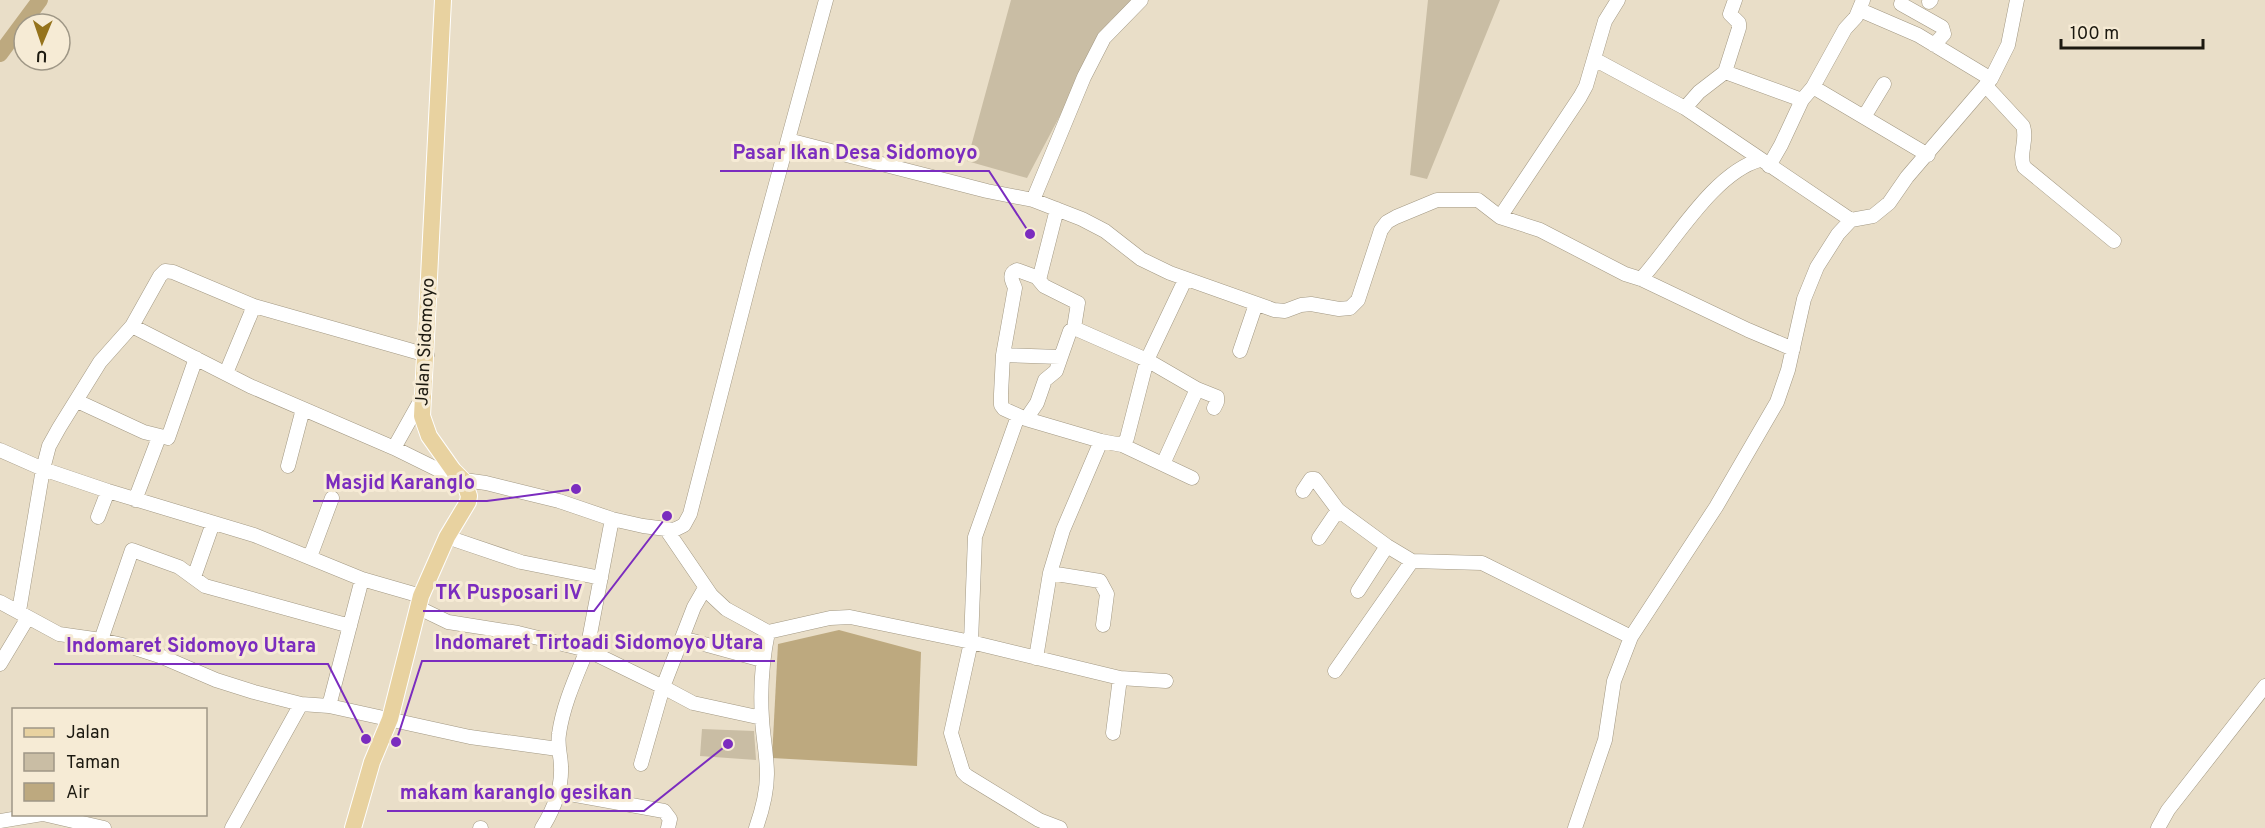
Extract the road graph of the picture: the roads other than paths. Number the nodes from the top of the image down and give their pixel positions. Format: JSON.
{"nodes":[{"id":1,"x":442,"y":0,"type":"edge"},
{"id":2,"x":826,"y":0,"type":"edge"},
{"id":3,"x":1141,"y":0,"type":"edge"},
{"id":4,"x":1618,"y":0,"type":"edge"},
{"id":5,"x":1735,"y":0,"type":"edge"},
{"id":6,"x":2017,"y":0,"type":"edge"},
{"id":7,"x":1901,"y":4,"type":"dead end"},
{"id":8,"x":1862,"y":5,"type":"edge"},
{"id":9,"x":1934,"y":45,"type":"junction"},
{"id":10,"x":1594,"y":59,"type":"junction"},
{"id":11,"x":1725,"y":72,"type":"junction"},
{"id":12,"x":1988,"y":82,"type":"junction"},
{"id":13,"x":1884,"y":84,"type":"dead end"},
{"id":14,"x":1813,"y":87,"type":"junction"},
{"id":15,"x":1802,"y":100,"type":"junction"},
{"id":16,"x":1685,"y":108,"type":"junction"},
{"id":17,"x":1864,"y":117,"type":"junction"},
{"id":18,"x":788,"y":140,"type":"junction"},
{"id":19,"x":1928,"y":155,"type":"junction"},
{"id":20,"x":1764,"y":163,"type":"junction"},
{"id":21,"x":1032,"y":200,"type":"junction"},
{"id":22,"x":1057,"y":209,"type":"junction"},
{"id":23,"x":1500,"y":217,"type":"junction"},
{"id":24,"x":1851,"y":220,"type":"junction"},
{"id":25,"x":2114,"y":241,"type":"dead end"},
{"id":26,"x":1039,"y":278,"type":"junction"},
{"id":27,"x":1641,"y":279,"type":"junction"},
{"id":28,"x":1185,"y":280,"type":"junction"},
{"id":29,"x":1256,"y":304,"type":"junction"},
{"id":30,"x":254,"y":306,"type":"junction"},
{"id":31,"x":132,"y":326,"type":"junction"},
{"id":32,"x":1074,"y":328,"type":"junction"},
{"id":33,"x":1792,"y":349,"type":"junction"},
{"id":34,"x":1240,"y":351,"type":"dead end"},
{"id":35,"x":427,"y":355,"type":"junction"},
{"id":36,"x":1003,"y":356,"type":"junction"},
{"id":37,"x":1060,"y":357,"type":"junction"},
{"id":38,"x":196,"y":358,"type":"junction"},
{"id":39,"x":1147,"y":360,"type":"junction"},
{"id":40,"x":226,"y":373,"type":"junction"},
{"id":41,"x":1197,"y":389,"type":"junction"},
{"id":42,"x":423,"y":396,"type":"junction"},
{"id":43,"x":77,"y":400,"type":"junction"},
{"id":44,"x":1214,"y":408,"type":"dead end"},
{"id":45,"x":303,"y":409,"type":"junction"},
{"id":46,"x":1022,"y":417,"type":"junction"},
{"id":47,"x":159,"y":437,"type":"junction"},
{"id":48,"x":1101,"y":441,"type":"junction"},
{"id":49,"x":1122,"y":445,"type":"junction"},
{"id":50,"x":394,"y":448,"type":"junction"},
{"id":51,"x":0,"y":450,"type":"edge"},
{"id":52,"x":1163,"y":464,"type":"junction"},
{"id":53,"x":288,"y":466,"type":"dead end"},
{"id":54,"x":43,"y":469,"type":"junction"},
{"id":55,"x":1192,"y":478,"type":"dead end"},
{"id":56,"x":464,"y":481,"type":"junction"},
{"id":57,"x":108,"y":491,"type":"junction"},
{"id":58,"x":1303,"y":491,"type":"dead end"},
{"id":59,"x":332,"y":498,"type":"dead end"},
{"id":60,"x":135,"y":500,"type":"junction"},
{"id":61,"x":1338,"y":510,"type":"junction"},
{"id":62,"x":98,"y":517,"type":"dead end"},
{"id":63,"x":612,"y":519,"type":"junction"},
{"id":64,"x":213,"y":523,"type":"junction"},
{"id":65,"x":666,"y":529,"type":"junction"},
{"id":66,"x":447,"y":537,"type":"junction"},
{"id":67,"x":1319,"y":538,"type":"dead end"},
{"id":68,"x":1386,"y":546,"type":"junction"},
{"id":69,"x":310,"y":557,"type":"junction"},
{"id":70,"x":1412,"y":561,"type":"junction"},
{"id":71,"x":1050,"y":573,"type":"junction"},
{"id":72,"x":194,"y":577,"type":"junction"},
{"id":73,"x":601,"y":578,"type":"junction"},
{"id":74,"x":362,"y":579,"type":"junction"},
{"id":75,"x":705,"y":588,"type":"junction"},
{"id":76,"x":1358,"y":591,"type":"dead end"},
{"id":77,"x":0,"y":602,"type":"edge"},
{"id":78,"x":420,"y":602,"type":"junction"},
{"id":79,"x":23,"y":615,"type":"junction"},
{"id":80,"x":1103,"y":625,"type":"dead end"},
{"id":81,"x":350,"y":626,"type":"junction"},
{"id":82,"x":768,"y":632,"type":"junction"},
{"id":83,"x":1631,"y":637,"type":"junction"},
{"id":84,"x":682,"y":638,"type":"junction"},
{"id":85,"x":101,"y":640,"type":"junction"},
{"id":86,"x":971,"y":642,"type":"junction"},
{"id":87,"x":588,"y":650,"type":"junction"},
{"id":88,"x":1036,"y":658,"type":"junction"},
{"id":89,"x":762,"y":660,"type":"junction"},
{"id":90,"x":0,"y":664,"type":"edge"},
{"id":91,"x":1335,"y":671,"type":"dead end"},
{"id":92,"x":1120,"y":678,"type":"junction"},
{"id":93,"x":1166,"y":681,"type":"dead end"},
{"id":94,"x":2265,"y":686,"type":"edge"},
{"id":95,"x":663,"y":687,"type":"junction"},
{"id":96,"x":302,"y":704,"type":"junction"},
{"id":97,"x":329,"y":706,"type":"junction"},
{"id":98,"x":762,"y":718,"type":"junction"},
{"id":99,"x":390,"y":719,"type":"junction"},
{"id":100,"x":1113,"y":733,"type":"dead end"},
{"id":101,"x":558,"y":749,"type":"junction"},
{"id":102,"x":641,"y":764,"type":"dead end"},
{"id":103,"x":560,"y":792,"type":"junction"},
{"id":104,"x":42,"y":819,"type":"edge"},
{"id":105,"x":0,"y":821,"type":"edge"},
{"id":106,"x":104,"y":828,"type":"edge"},
{"id":107,"x":232,"y":828,"type":"edge"},
{"id":108,"x":353,"y":828,"type":"edge"},
{"id":109,"x":542,"y":828,"type":"edge"},
{"id":110,"x":668,"y":828,"type":"edge"},
{"id":111,"x":756,"y":828,"type":"edge"},
{"id":112,"x":1060,"y":828,"type":"edge"},
{"id":113,"x":1575,"y":828,"type":"edge"},
{"id":114,"x":2158,"y":828,"type":"edge"}],
"edges":[{"from":1,"to":35,"type":"main road","name":"Jalan Sidomoyo"},
{"from":2,"to":18,"type":"street"},
{"from":3,"to":21,"type":"street"},
{"from":4,"to":10,"type":"street"},
{"from":5,"to":11,"type":"street"},
{"from":6,"to":12,"type":"street"},
{"from":7,"to":9,"type":"street"},
{"from":8,"to":9,"type":"street"},
{"from":8,"to":14,"type":"street"},
{"from":9,"to":12,"type":"street"},
{"from":10,"to":16,"type":"street"},
{"from":10,"to":23,"type":"street"},
{"from":11,"to":15,"type":"street"},
{"from":11,"to":16,"type":"street"},
{"from":12,"to":19,"type":"street"},
{"from":12,"to":25,"type":"street"},
{"from":13,"to":17,"type":"street"},
{"from":14,"to":15,"type":"street"},
{"from":14,"to":17,"type":"street"},
{"from":15,"to":20,"type":"street"},
{"from":16,"to":20,"type":"street"},
{"from":17,"to":19,"type":"street"},
{"from":18,"to":21,"type":"street"},
{"from":18,"to":65,"type":"street"},
{"from":19,"to":24,"type":"street"},
{"from":20,"to":24,"type":"street"},
{"from":20,"to":27,"type":"street"},
{"from":21,"to":22,"type":"street"},
{"from":22,"to":26,"type":"street"},
{"from":22,"to":28,"type":"street"},
{"from":23,"to":27,"type":"street"},
{"from":23,"to":29,"type":"street"},
{"from":24,"to":33,"type":"street"},
{"from":26,"to":32,"type":"street"},
{"from":26,"to":36,"type":"street"},
{"from":27,"to":33,"type":"street"},
{"from":28,"to":29,"type":"street"},
{"from":28,"to":39,"type":"street"},
{"from":29,"to":34,"type":"street"},
{"from":30,"to":31,"type":"street"},
{"from":30,"to":35,"type":"street"},
{"from":30,"to":40,"type":"street"},
{"from":31,"to":38,"type":"street"},
{"from":31,"to":43,"type":"street"},
{"from":32,"to":37,"type":"street"},
{"from":32,"to":39,"type":"street"},
{"from":33,"to":83,"type":"street"},
{"from":35,"to":42,"type":"main road","name":"Jalan Sidomoyo"},
{"from":36,"to":37,"type":"street"},
{"from":36,"to":46,"type":"street"},
{"from":37,"to":46,"type":"street"},
{"from":38,"to":40,"type":"street"},
{"from":38,"to":47,"type":"street"},
{"from":39,"to":41,"type":"street"},
{"from":39,"to":49,"type":"street"},
{"from":40,"to":45,"type":"street"},
{"from":41,"to":44,"type":"street"},
{"from":41,"to":52,"type":"street"},
{"from":42,"to":50,"type":"street"},
{"from":42,"to":56,"type":"main road","name":"Jalan Sidomoyo"},
{"from":43,"to":47,"type":"street"},
{"from":43,"to":54,"type":"street"},
{"from":45,"to":50,"type":"street"},
{"from":45,"to":53,"type":"street"},
{"from":46,"to":48,"type":"street"},
{"from":46,"to":86,"type":"street"},
{"from":47,"to":60,"type":"street"},
{"from":48,"to":49,"type":"street"},
{"from":48,"to":71,"type":"street"},
{"from":49,"to":52,"type":"street"},
{"from":50,"to":56,"type":"street"},
{"from":51,"to":54,"type":"street"},
{"from":52,"to":55,"type":"street"},
{"from":54,"to":57,"type":"street"},
{"from":54,"to":79,"type":"street"},
{"from":56,"to":63,"type":"street"},
{"from":56,"to":66,"type":"main road"},
{"from":57,"to":60,"type":"street"},
{"from":57,"to":62,"type":"street"},
{"from":58,"to":61,"type":"street"},
{"from":59,"to":69,"type":"street"},
{"from":60,"to":64,"type":"street"},
{"from":61,"to":67,"type":"street"},
{"from":61,"to":68,"type":"street"},
{"from":63,"to":65,"type":"street"},
{"from":63,"to":73,"type":"street"},
{"from":64,"to":69,"type":"street"},
{"from":64,"to":72,"type":"street"},
{"from":65,"to":75,"type":"street"},
{"from":66,"to":73,"type":"street"},
{"from":66,"to":78,"type":"main road"},
{"from":68,"to":70,"type":"street"},
{"from":68,"to":76,"type":"street"},
{"from":69,"to":74,"type":"street"},
{"from":70,"to":83,"type":"street"},
{"from":70,"to":91,"type":"street"},
{"from":71,"to":80,"type":"street"},
{"from":71,"to":88,"type":"street"},
{"from":72,"to":81,"type":"street"},
{"from":72,"to":85,"type":"street"},
{"from":73,"to":87,"type":"street"},
{"from":74,"to":78,"type":"street"},
{"from":74,"to":81,"type":"street"},
{"from":75,"to":82,"type":"street"},
{"from":75,"to":84,"type":"street"},
{"from":77,"to":79,"type":"street"},
{"from":78,"to":87,"type":"street"},
{"from":78,"to":99,"type":"main road"},
{"from":79,"to":85,"type":"street"},
{"from":79,"to":90,"type":"street"},
{"from":81,"to":97,"type":"street"},
{"from":82,"to":86,"type":"street"},
{"from":82,"to":89,"type":"street"},
{"from":83,"to":113,"type":"street"},
{"from":84,"to":89,"type":"street"},
{"from":84,"to":95,"type":"street"},
{"from":85,"to":96,"type":"street"},
{"from":86,"to":88,"type":"street"},
{"from":86,"to":112,"type":"street"},
{"from":87,"to":95,"type":"street"},
{"from":87,"to":101,"type":"street"},
{"from":88,"to":92,"type":"street"},
{"from":89,"to":98,"type":"street"},
{"from":92,"to":93,"type":"street"},
{"from":92,"to":100,"type":"street"},
{"from":94,"to":114,"type":"street"},
{"from":95,"to":98,"type":"street"},
{"from":95,"to":102,"type":"street"},
{"from":96,"to":97,"type":"street"},
{"from":96,"to":107,"type":"street"},
{"from":97,"to":99,"type":"street"},
{"from":98,"to":111,"type":"street"},
{"from":99,"to":101,"type":"street"},
{"from":99,"to":108,"type":"main road"},
{"from":101,"to":103,"type":"street"},
{"from":103,"to":109,"type":"street"},
{"from":103,"to":110,"type":"street"},
{"from":104,"to":105,"type":"street"},
{"from":104,"to":106,"type":"street"}]}
